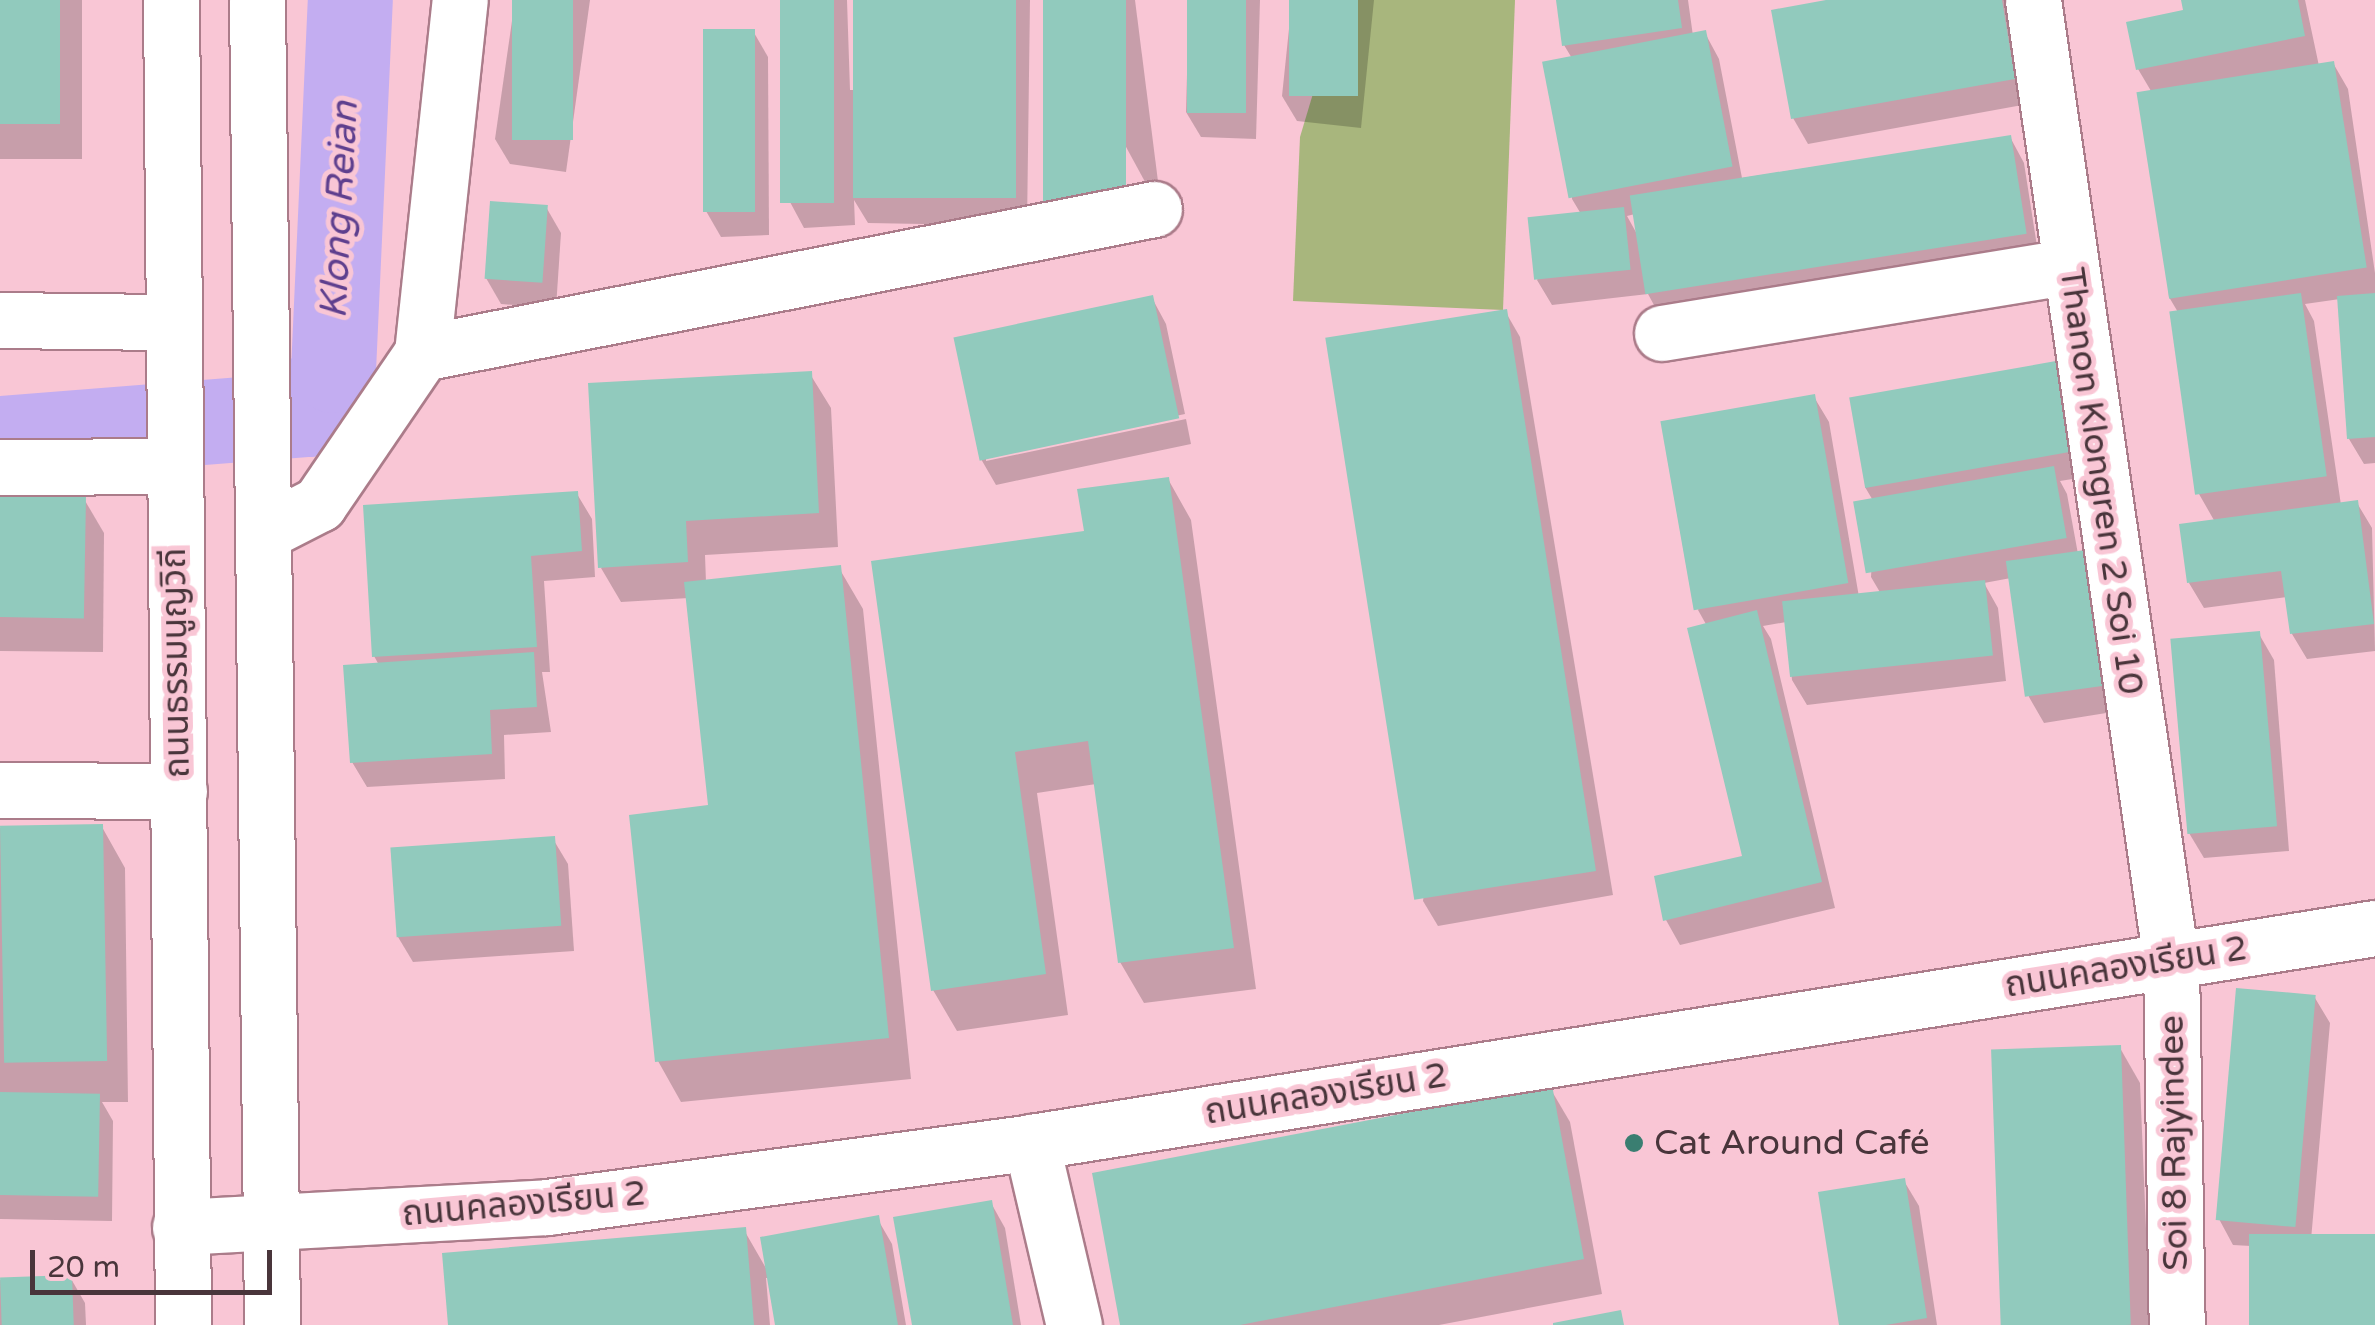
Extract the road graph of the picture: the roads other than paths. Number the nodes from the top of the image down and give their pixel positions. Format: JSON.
{"nodes":[{"id":1,"x":171,"y":0,"type":"edge"},
{"id":2,"x":257,"y":0,"type":"edge"},
{"id":3,"x":460,"y":0,"type":"edge"},
{"id":4,"x":2033,"y":0,"type":"edge"},
{"id":5,"x":1154,"y":208,"type":"dead end"},
{"id":6,"x":2070,"y":266,"type":"junction"},
{"id":7,"x":0,"y":320,"type":"edge"},
{"id":8,"x":174,"y":325,"type":"junction"},
{"id":9,"x":1662,"y":333,"type":"dead end"},
{"id":10,"x":422,"y":353,"type":"junction"},
{"id":11,"x":173,"y":466,"type":"junction"},
{"id":12,"x":0,"y":467,"type":"edge"},
{"id":13,"x":264,"y":532,"type":"junction"},
{"id":14,"x":0,"y":790,"type":"edge"},
{"id":15,"x":178,"y":791,"type":"junction"},
{"id":16,"x":2375,"y":928,"type":"edge"},
{"id":17,"x":2171,"y":961,"type":"junction"},
{"id":18,"x":1031,"y":1142,"type":"junction"},
{"id":19,"x":272,"y":1224,"type":"junction"},
{"id":20,"x":180,"y":1227,"type":"junction"},
{"id":21,"x":183,"y":1325,"type":"edge"},
{"id":22,"x":272,"y":1325,"type":"edge"},
{"id":23,"x":1074,"y":1325,"type":"edge"},
{"id":24,"x":2177,"y":1325,"type":"edge"}],
"edges":[{"from":1,"to":8,"type":"street","name":"ถนนธรรมนูญวิถี"},
{"from":2,"to":13,"type":"street"},
{"from":3,"to":10,"type":"street"},
{"from":4,"to":6,"type":"street","name":"Thanon Klongren 2 Soi 10"},
{"from":5,"to":10,"type":"street"},
{"from":6,"to":9,"type":"street"},
{"from":6,"to":17,"type":"street","name":"Thanon Klongren 2 Soi 10"},
{"from":7,"to":8,"type":"street"},
{"from":8,"to":11,"type":"street","name":"ถนนธรรมนูญวิถี"},
{"from":10,"to":13,"type":"street"},
{"from":11,"to":12,"type":"street"},
{"from":11,"to":15,"type":"street","name":"ถนนธรรมนูญวิถี"},
{"from":13,"to":19,"type":"street"},
{"from":14,"to":15,"type":"street"},
{"from":15,"to":20,"type":"street","name":"ถนนธรรมนูญวิถี"},
{"from":16,"to":17,"type":"street","name":"ถนนคลองเรียน 2"},
{"from":17,"to":18,"type":"street","name":"ถนนคลองเรียน 2"},
{"from":17,"to":24,"type":"street","name":"Soi 8 Rajyindee"},
{"from":18,"to":19,"type":"street","name":"ถนนคลองเรียน 2"},
{"from":18,"to":23,"type":"street"},
{"from":19,"to":20,"type":"street","name":"ถนนคลองเรียน 2"},
{"from":19,"to":22,"type":"street"},
{"from":20,"to":21,"type":"street","name":"ถนนธรรมนูญวิถี"}]}
